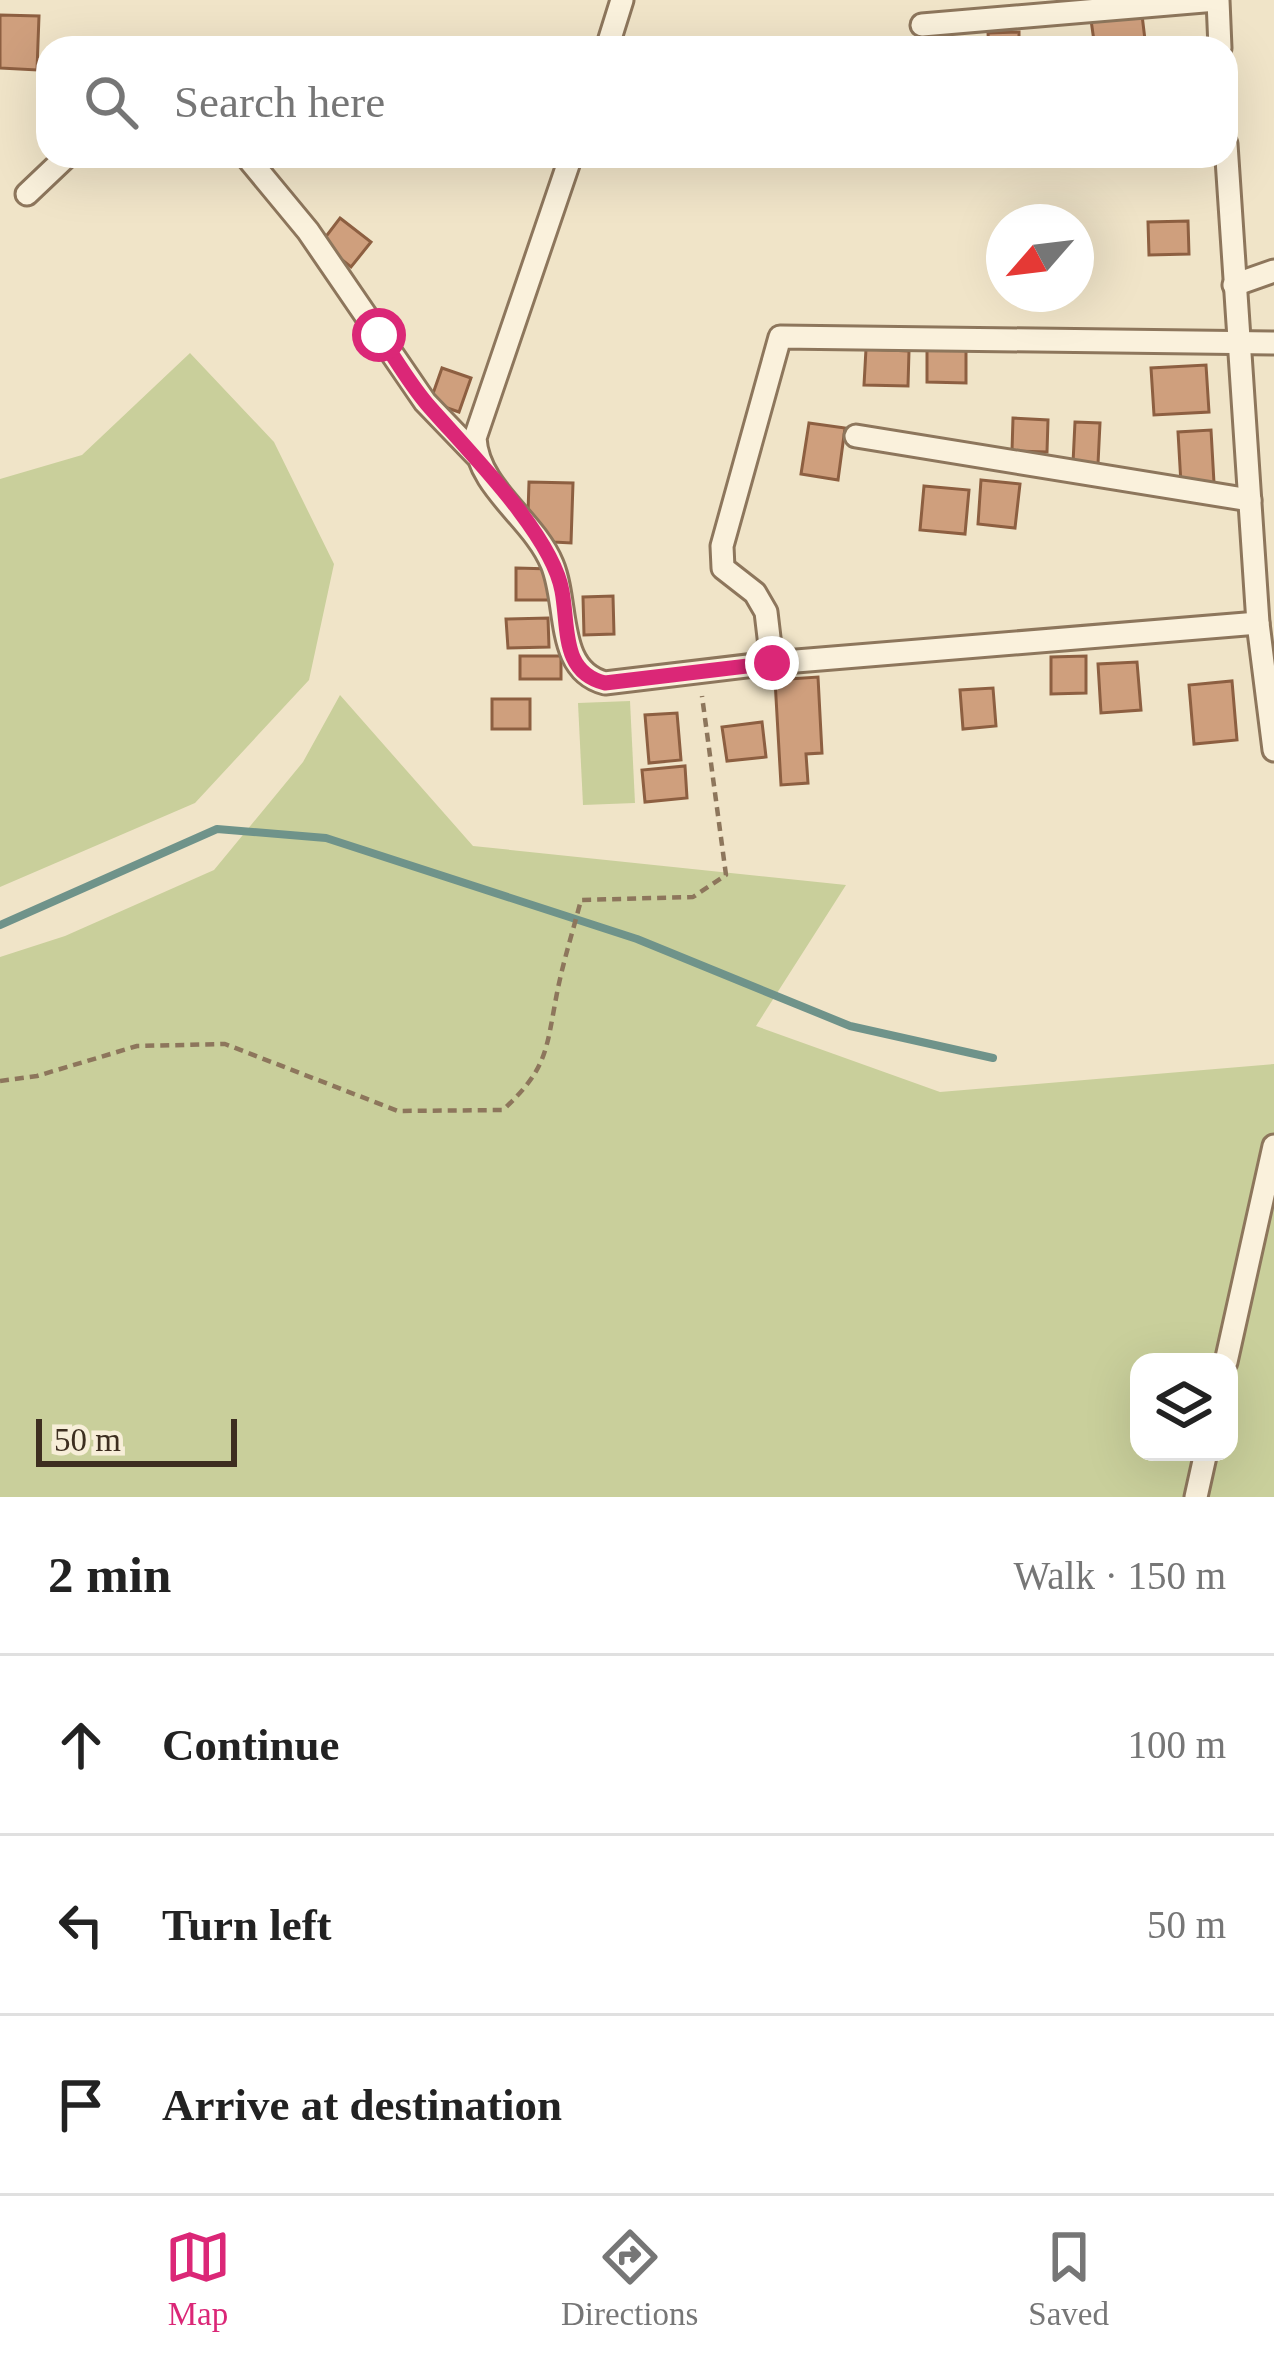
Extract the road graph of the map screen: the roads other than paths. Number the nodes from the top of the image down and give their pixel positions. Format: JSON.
{"nodes":[{"id":1,"x":622,"y":0,"type":"edge"},
{"id":2,"x":1217,"y":0,"type":"edge"},
{"id":3,"x":922,"y":25,"type":"dead end"},
{"id":4,"x":611,"y":36,"type":"edge"},
{"id":5,"x":1219,"y":36,"type":"edge"},
{"id":6,"x":54,"y":168,"type":"edge"},
{"id":7,"x":255,"y":168,"type":"edge"},
{"id":8,"x":567,"y":168,"type":"edge"},
{"id":9,"x":1227,"y":168,"type":"edge"},
{"id":10,"x":27,"y":194,"type":"dead end"},
{"id":11,"x":1274,"y":271,"type":"edge"},
{"id":12,"x":1234,"y":285,"type":"junction"},
{"id":13,"x":1274,"y":343,"type":"edge"},
{"id":14,"x":1240,"y":344,"type":"junction"},
{"id":15,"x":856,"y":436,"type":"dead end"},
{"id":16,"x":476,"y":455,"type":"junction"},
{"id":17,"x":1250,"y":500,"type":"junction"},
{"id":18,"x":1258,"y":623,"type":"junction"},
{"id":19,"x":772,"y":663,"type":"junction"},
{"id":20,"x":1274,"y":750,"type":"edge"},
{"id":21,"x":1274,"y":1145,"type":"edge"},
{"id":22,"x":1228,"y":1353,"type":"edge"},
{"id":23,"x":1204,"y":1461,"type":"edge"},
{"id":24,"x":1196,"y":1497,"type":"edge"}],
"edges":[{"from":1,"to":4,"type":"street"},
{"from":2,"to":3,"type":"street"},
{"from":2,"to":5,"type":"street"},
{"from":6,"to":10,"type":"street"},
{"from":7,"to":16,"type":"street"},
{"from":8,"to":16,"type":"street"},
{"from":9,"to":12,"type":"street"},
{"from":11,"to":12,"type":"street"},
{"from":12,"to":14,"type":"street"},
{"from":13,"to":14,"type":"street"},
{"from":14,"to":17,"type":"street"},
{"from":14,"to":19,"type":"street"},
{"from":15,"to":17,"type":"street"},
{"from":16,"to":19,"type":"street"},
{"from":17,"to":18,"type":"street"},
{"from":18,"to":19,"type":"street"},
{"from":18,"to":20,"type":"street"},
{"from":21,"to":22,"type":"street"},
{"from":23,"to":24,"type":"street"}]}
